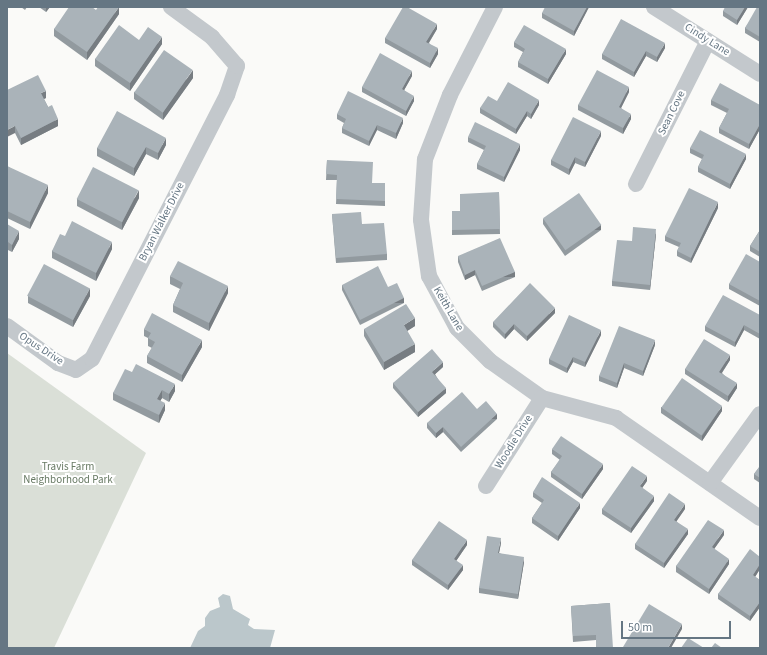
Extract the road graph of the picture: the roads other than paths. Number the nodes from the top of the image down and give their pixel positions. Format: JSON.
{"nodes":[{"id":1,"x":171,"y":7,"type":"edge"},
{"id":2,"x":495,"y":7,"type":"edge"},
{"id":3,"x":654,"y":7,"type":"edge"},
{"id":4,"x":708,"y":41,"type":"junction"},
{"id":5,"x":760,"y":74,"type":"edge"},
{"id":6,"x":636,"y":184,"type":"dead end"},
{"id":7,"x":7,"y":326,"type":"edge"},
{"id":8,"x":76,"y":370,"type":"joint"},
{"id":9,"x":542,"y":398,"type":"junction"},
{"id":10,"x":760,"y":414,"type":"edge"},
{"id":11,"x":710,"y":484,"type":"junction"},
{"id":12,"x":486,"y":486,"type":"dead end"},
{"id":13,"x":760,"y":518,"type":"edge"}],
"edges":[{"from":1,"to":8,"type":"street","name":"Bryan Walker Drive"},
{"from":2,"to":9,"type":"street","name":"Keith Lane"},
{"from":3,"to":4,"type":"street","name":"Cindy Lane"},
{"from":4,"to":5,"type":"street","name":"Cindy Lane"},
{"from":4,"to":6,"type":"street","name":"Sean Cove"},
{"from":7,"to":8,"type":"street","name":"Opus Drive"},
{"from":9,"to":11,"type":"street","name":"Keith Lane"},
{"from":9,"to":12,"type":"street","name":"Woodie Drive"},
{"from":10,"to":11,"type":"street"},
{"from":11,"to":13,"type":"street","name":"Keith Lane"}]}
